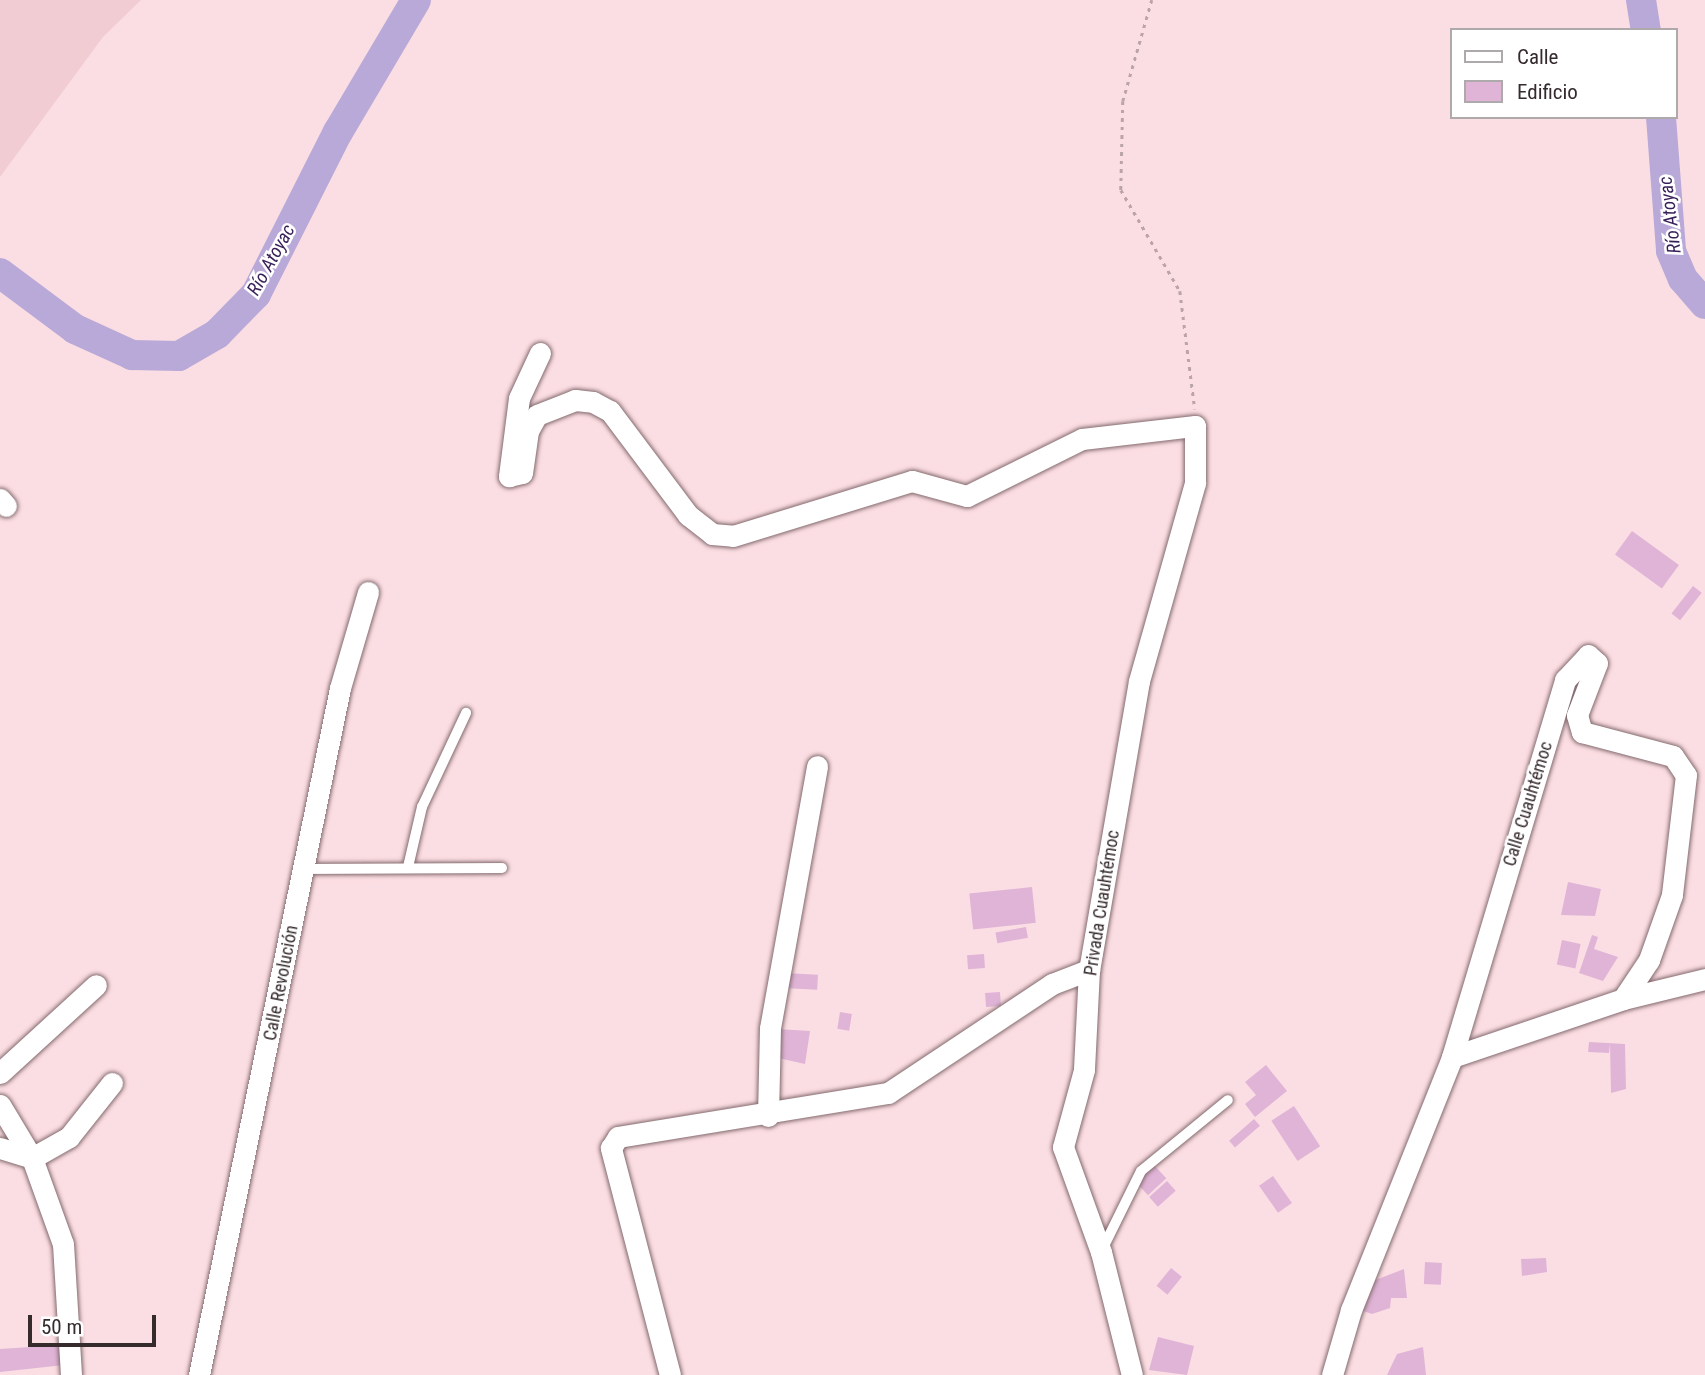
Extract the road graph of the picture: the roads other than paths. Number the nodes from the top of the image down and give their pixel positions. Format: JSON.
{"nodes":[{"id":1,"x":540,"y":353,"type":"dead end"},
{"id":2,"x":368,"y":592,"type":"dead end"},
{"id":3,"x":466,"y":713,"type":"dead end"},
{"id":4,"x":817,"y":766,"type":"dead end"},
{"id":5,"x":408,"y":867,"type":"junction"},
{"id":6,"x":502,"y":868,"type":"dead end"},
{"id":7,"x":304,"y":869,"type":"junction"},
{"id":8,"x":1089,"y":970,"type":"junction"},
{"id":9,"x":1705,"y":979,"type":"edge"},
{"id":10,"x":96,"y":985,"type":"dead end"},
{"id":11,"x":1623,"y":999,"type":"junction"},
{"id":12,"x":1452,"y":1057,"type":"junction"},
{"id":13,"x":0,"y":1073,"type":"edge"},
{"id":14,"x":112,"y":1083,"type":"dead end"},
{"id":15,"x":1228,"y":1100,"type":"dead end"},
{"id":16,"x":0,"y":1105,"type":"edge"},
{"id":17,"x":768,"y":1116,"type":"junction"},
{"id":18,"x":0,"y":1148,"type":"edge"},
{"id":19,"x":32,"y":1158,"type":"junction"},
{"id":20,"x":1101,"y":1252,"type":"junction"},
{"id":21,"x":71,"y":1375,"type":"edge"},
{"id":22,"x":199,"y":1375,"type":"edge"},
{"id":23,"x":670,"y":1375,"type":"edge"},
{"id":24,"x":1132,"y":1375,"type":"edge"},
{"id":25,"x":1332,"y":1375,"type":"edge"}],
"edges":[{"from":1,"to":8,"type":"street","name":"Privada Cuauhtémoc"},
{"from":2,"to":7,"type":"street","name":"Calle Revolución"},
{"from":3,"to":5,"type":"lane"},
{"from":4,"to":17,"type":"street"},
{"from":5,"to":6,"type":"lane"},
{"from":5,"to":7,"type":"lane"},
{"from":7,"to":22,"type":"street","name":"Calle Revolución"},
{"from":8,"to":17,"type":"street"},
{"from":8,"to":20,"type":"street","name":"Privada Cuauhtémoc"},
{"from":9,"to":11,"type":"street"},
{"from":10,"to":13,"type":"street"},
{"from":11,"to":12,"type":"street"},
{"from":11,"to":12,"type":"street","name":"Calle Cuauhtémoc"},
{"from":12,"to":25,"type":"street","name":"Calle Cuauhtémoc"},
{"from":14,"to":19,"type":"street"},
{"from":15,"to":20,"type":"lane"},
{"from":16,"to":19,"type":"street"},
{"from":17,"to":23,"type":"street"},
{"from":18,"to":19,"type":"street"},
{"from":19,"to":21,"type":"street"},
{"from":20,"to":24,"type":"street","name":"Privada Cuauhtémoc"}]}
